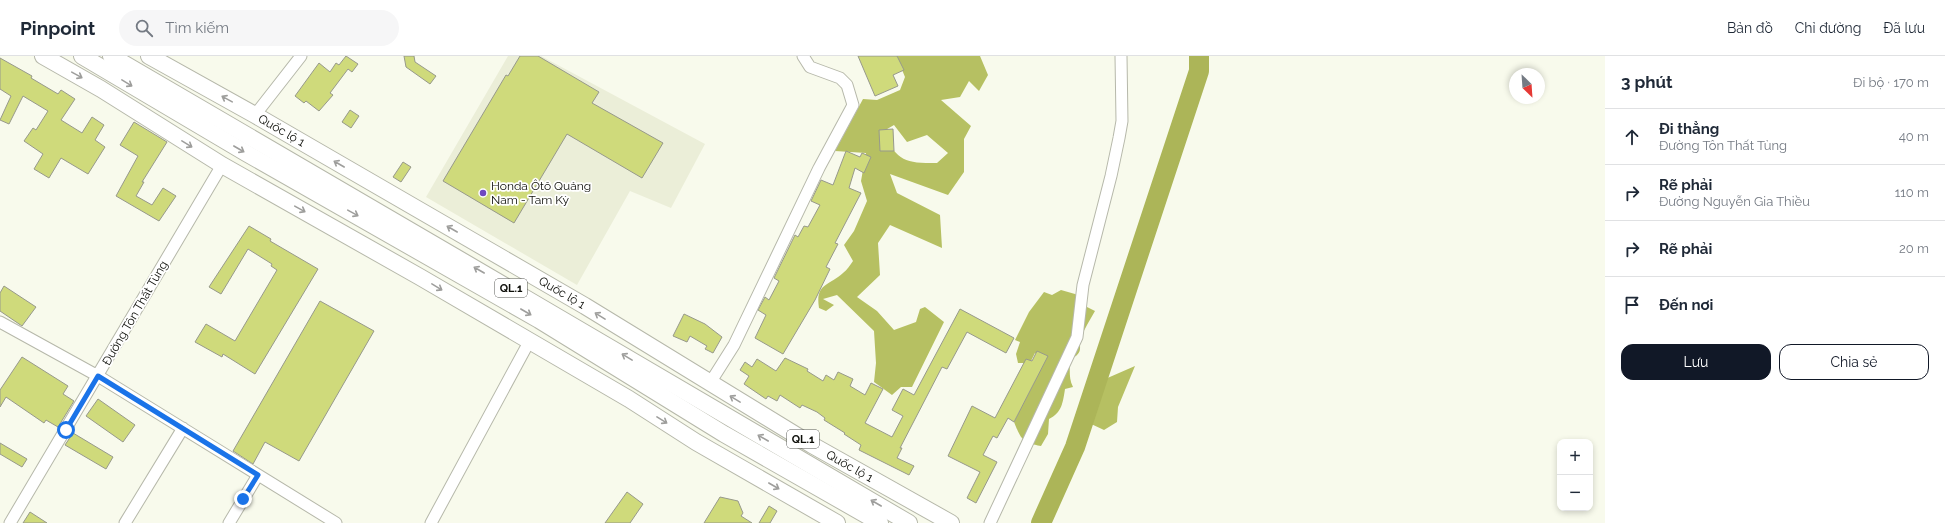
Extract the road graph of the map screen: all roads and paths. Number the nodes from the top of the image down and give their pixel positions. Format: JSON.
{"nodes":[{"id":1,"x":43,"y":56,"type":"edge"},
{"id":2,"x":82,"y":56,"type":"edge"},
{"id":3,"x":110,"y":56,"type":"edge"},
{"id":4,"x":149,"y":56,"type":"edge"},
{"id":5,"x":301,"y":56,"type":"edge"},
{"id":6,"x":803,"y":56,"type":"edge"},
{"id":7,"x":1121,"y":56,"type":"edge"},
{"id":8,"x":110,"y":73,"type":"junction"},
{"id":9,"x":101,"y":89,"type":"junction"},
{"id":10,"x":174,"y":110,"type":"junction"},
{"id":11,"x":255,"y":115,"type":"junction"},
{"id":12,"x":163,"y":129,"type":"junction"},
{"id":13,"x":222,"y":165,"type":"junction"},
{"id":14,"x":432,"y":258,"type":"junction"},
{"id":15,"x":420,"y":277,"type":"junction"},
{"id":16,"x":0,"y":322,"type":"edge"},
{"id":17,"x":529,"y":342,"type":"junction"},
{"id":18,"x":657,"y":351,"type":"junction"},
{"id":19,"x":643,"y":375,"type":"junction"},
{"id":20,"x":98,"y":376,"type":"junction"},
{"id":21,"x":710,"y":383,"type":"junction"},
{"id":22,"x":629,"y":399,"type":"junction"},
{"id":23,"x":183,"y":428,"type":"junction"},
{"id":24,"x":258,"y":475,"type":"junction"},
{"id":25,"x":332,"y":522,"type":"edge"},
{"id":26,"x":10,"y":523,"type":"edge"},
{"id":27,"x":125,"y":523,"type":"edge"},
{"id":28,"x":228,"y":523,"type":"edge"},
{"id":29,"x":431,"y":523,"type":"edge"},
{"id":30,"x":837,"y":523,"type":"edge"},
{"id":31,"x":880,"y":523,"type":"edge"},
{"id":32,"x":909,"y":523,"type":"edge"},
{"id":33,"x":951,"y":523,"type":"edge"},
{"id":34,"x":990,"y":523,"type":"edge"}],
"edges":[{"from":1,"to":9,"type":"highway","one_way":true},
{"from":2,"to":8,"type":"highway","name":"Quốc lộ 1","number":"QL.1"},
{"from":19,"to":3,"type":"highway","name":"Quốc lộ 1","number":"QL.1","one_way":true},
{"from":11,"to":4,"type":"highway","name":"Quốc lộ 1","number":"QL.1","one_way":true},
{"from":5,"to":11,"type":"street"},
{"from":6,"to":21,"type":"street"},
{"from":7,"to":34,"type":"street"},
{"from":8,"to":9,"type":"highway"},
{"from":8,"to":10,"type":"highway","name":"Quốc lộ 1","number":"QL.1","one_way":true},
{"from":9,"to":12,"type":"highway"},
{"from":10,"to":12,"type":"highway"},
{"from":10,"to":14,"type":"highway","name":"Quốc lộ 1","number":"QL.1","one_way":true},
{"from":18,"to":11,"type":"highway","name":"Quốc lộ 1","number":"QL.1","one_way":true},
{"from":12,"to":13,"type":"highway","one_way":true},
{"from":13,"to":15,"type":"highway","one_way":true},
{"from":13,"to":20,"type":"street","name":"Đường Tôn Thất Tùng"},
{"from":14,"to":15,"type":"highway"},
{"from":14,"to":19,"type":"highway","name":"Quốc lộ 1","number":"QL.1","one_way":true},
{"from":15,"to":17,"type":"highway","one_way":true},
{"from":16,"to":20,"type":"street"},
{"from":17,"to":22,"type":"highway"},
{"from":17,"to":29,"type":"street"},
{"from":18,"to":19,"type":"highway"},
{"from":18,"to":21,"type":"highway","name":"Quốc lộ 1","number":"QL.1"},
{"from":19,"to":22,"type":"highway"},
{"from":19,"to":31,"type":"highway","name":"Quốc lộ 1","number":"QL.1"},
{"from":32,"to":19,"type":"highway","name":"Quốc lộ 1","number":"QL.1","one_way":true},
{"from":20,"to":23,"type":"street"},
{"from":20,"to":26,"type":"street","name":"Đường Tôn Thất Tùng"},
{"from":33,"to":21,"type":"highway","name":"Quốc lộ 1","number":"QL.1","one_way":true},
{"from":22,"to":30,"type":"highway","one_way":true},
{"from":23,"to":24,"type":"street"},
{"from":23,"to":27,"type":"street"},
{"from":24,"to":25,"type":"street"},
{"from":24,"to":28,"type":"street"}]}
